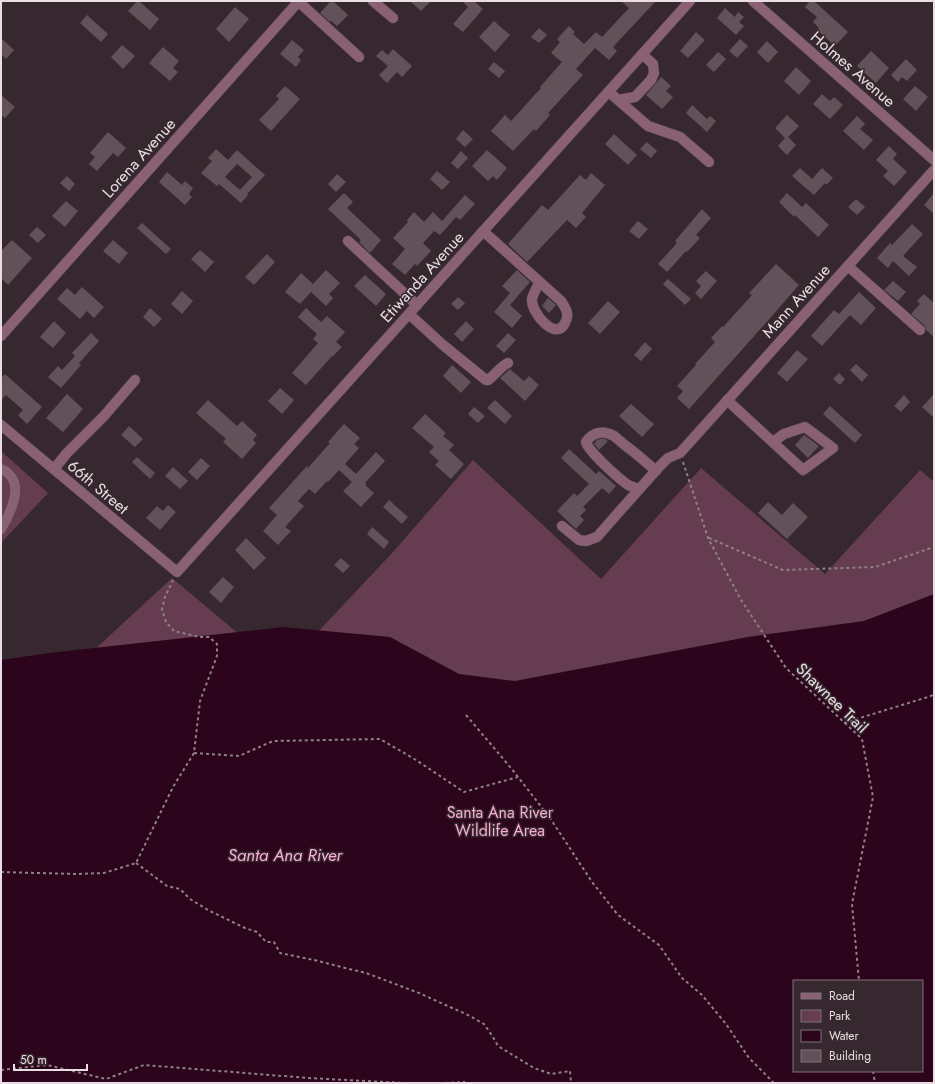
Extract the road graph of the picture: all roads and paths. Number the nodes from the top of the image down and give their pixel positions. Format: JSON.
{"nodes":[{"id":1,"x":373,"y":1,"type":"edge"},
{"id":2,"x":690,"y":1,"type":"edge"},
{"id":3,"x":753,"y":1,"type":"edge"},
{"id":4,"x":299,"y":2,"type":"edge"},
{"id":5,"x":393,"y":18,"type":"dead end"},
{"id":6,"x":642,"y":54,"type":"junction"},
{"id":7,"x":359,"y":57,"type":"dead end"},
{"id":8,"x":609,"y":92,"type":"junction"},
{"id":9,"x":618,"y":100,"type":"junction"},
{"id":10,"x":934,"y":160,"type":"edge"},
{"id":11,"x":709,"y":162,"type":"dead end"},
{"id":12,"x":934,"y":170,"type":"edge"},
{"id":13,"x":483,"y":231,"type":"junction"},
{"id":14,"x":348,"y":241,"type":"dead end"},
{"id":15,"x":848,"y":266,"type":"junction"},
{"id":16,"x":540,"y":282,"type":"dead end"},
{"id":17,"x":417,"y":305,"type":"junction"},
{"id":18,"x":409,"y":314,"type":"junction"},
{"id":19,"x":920,"y":330,"type":"dead end"},
{"id":20,"x":1,"y":336,"type":"edge"},
{"id":21,"x":508,"y":363,"type":"dead end"},
{"id":22,"x":135,"y":380,"type":"dead end"},
{"id":23,"x":727,"y":400,"type":"junction"},
{"id":24,"x":1,"y":425,"type":"edge"},
{"id":25,"x":773,"y":442,"type":"junction"},
{"id":26,"x":680,"y":453,"type":"junction"},
{"id":27,"x":1,"y":469,"type":"edge"},
{"id":28,"x":54,"y":469,"type":"junction"},
{"id":29,"x":656,"y":471,"type":"junction"},
{"id":30,"x":639,"y":489,"type":"junction"},
{"id":31,"x":562,"y":526,"type":"dead end"},
{"id":32,"x":1,"y":529,"type":"edge"},
{"id":33,"x":708,"y":538,"type":"junction"},
{"id":34,"x":934,"y":547,"type":"edge"},
{"id":35,"x":177,"y":572,"type":"junction"},
{"id":36,"x":934,"y":694,"type":"edge"},
{"id":37,"x":466,"y":715,"type":"dead end"},
{"id":38,"x":844,"y":723,"type":"junction"},
{"id":39,"x":194,"y":753,"type":"junction"},
{"id":40,"x":518,"y":777,"type":"junction"},
{"id":41,"x":136,"y":863,"type":"junction"},
{"id":42,"x":1,"y":872,"type":"edge"},
{"id":43,"x":859,"y":980,"type":"edge"},
{"id":44,"x":1,"y":1070,"type":"edge"},
{"id":45,"x":873,"y":1072,"type":"edge"},
{"id":46,"x":465,"y":1082,"type":"edge"},
{"id":47,"x":406,"y":1083,"type":"edge"},
{"id":48,"x":445,"y":1083,"type":"edge"},
{"id":49,"x":571,"y":1083,"type":"edge"},
{"id":50,"x":774,"y":1083,"type":"edge"},
{"id":51,"x":875,"y":1083,"type":"edge"}],
"edges":[{"from":1,"to":5,"type":"street"},
{"from":2,"to":6,"type":"street","name":"Etiwanda Avenue"},
{"from":3,"to":10,"type":"street","name":"Holmes Avenue"},
{"from":4,"to":7,"type":"street"},
{"from":4,"to":20,"type":"street","name":"Lorena Avenue"},
{"from":6,"to":8,"type":"street","name":"Etiwanda Avenue"},
{"from":6,"to":9,"type":"street"},
{"from":8,"to":9,"type":"street"},
{"from":8,"to":13,"type":"street","name":"Etiwanda Avenue"},
{"from":9,"to":11,"type":"street"},
{"from":12,"to":15,"type":"street","name":"Mann Avenue"},
{"from":13,"to":16,"type":"street"},
{"from":13,"to":17,"type":"street","name":"Etiwanda Avenue"},
{"from":14,"to":17,"type":"street"},
{"from":15,"to":19,"type":"street"},
{"from":15,"to":23,"type":"street","name":"Mann Avenue"},
{"from":17,"to":18,"type":"street","name":"Etiwanda Avenue"},
{"from":18,"to":21,"type":"street"},
{"from":18,"to":35,"type":"street","name":"Etiwanda Avenue"},
{"from":22,"to":28,"type":"street"},
{"from":23,"to":25,"type":"street"},
{"from":23,"to":26,"type":"street","name":"Mann Avenue"},
{"from":24,"to":28,"type":"street","name":"66th Street"},
{"from":25,"to":25,"type":"street"},
{"from":26,"to":29,"type":"street","name":"Mann Avenue"},
{"from":26,"to":33,"type":"path","name":"Shawnee Trail"},
{"from":27,"to":32,"type":"street"},
{"from":28,"to":35,"type":"street","name":"66th Street"},
{"from":29,"to":30,"type":"street","name":"Mann Avenue"},
{"from":29,"to":30,"type":"street"},
{"from":30,"to":31,"type":"street","name":"Mann Avenue"},
{"from":33,"to":34,"type":"path"},
{"from":33,"to":38,"type":"path","name":"Shawnee Trail"},
{"from":35,"to":39,"type":"path"},
{"from":36,"to":38,"type":"path"},
{"from":37,"to":40,"type":"path"},
{"from":38,"to":43,"type":"path","name":"Shawnee Trail"},
{"from":39,"to":40,"type":"path"},
{"from":39,"to":41,"type":"path"},
{"from":40,"to":50,"type":"path"},
{"from":41,"to":42,"type":"path"},
{"from":41,"to":49,"type":"path"},
{"from":44,"to":47,"type":"path"},
{"from":45,"to":51,"type":"path"},
{"from":46,"to":48,"type":"path"}]}
